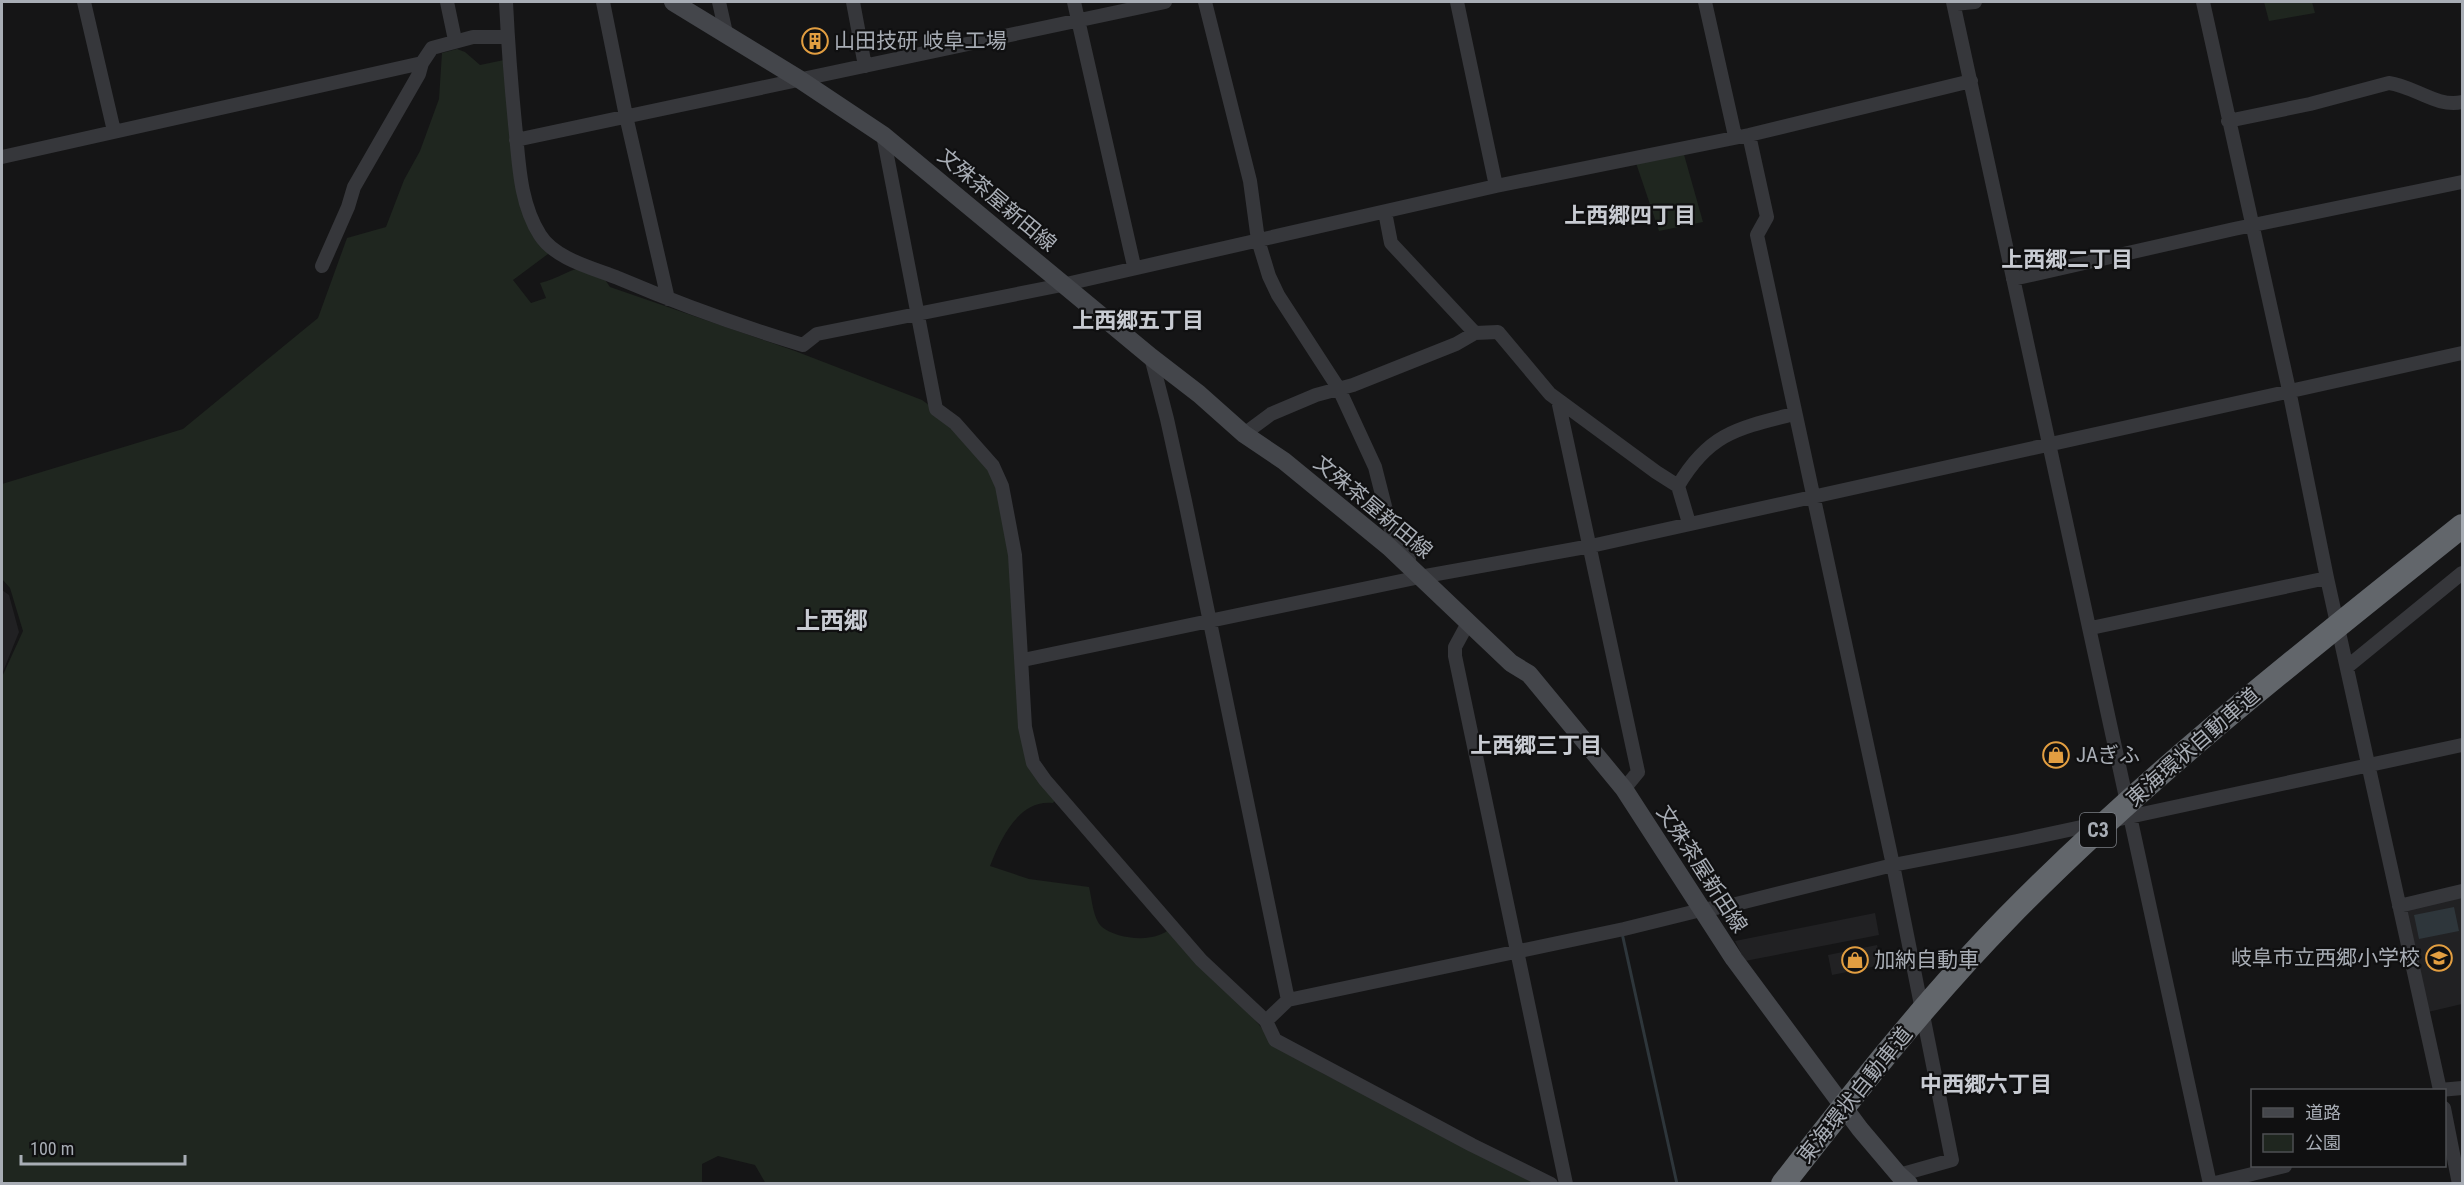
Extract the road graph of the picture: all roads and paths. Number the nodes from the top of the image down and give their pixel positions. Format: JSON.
{"nodes":[{"id":1,"x":84,"y":2,"type":"edge"},
{"id":2,"x":447,"y":2,"type":"edge"},
{"id":3,"x":506,"y":2,"type":"edge"},
{"id":4,"x":603,"y":2,"type":"edge"},
{"id":5,"x":673,"y":2,"type":"edge"},
{"id":6,"x":719,"y":2,"type":"edge"},
{"id":7,"x":853,"y":2,"type":"edge"},
{"id":8,"x":1074,"y":2,"type":"edge"},
{"id":9,"x":1165,"y":2,"type":"edge"},
{"id":10,"x":1205,"y":2,"type":"edge"},
{"id":11,"x":1457,"y":2,"type":"edge"},
{"id":12,"x":1705,"y":2,"type":"edge"},
{"id":13,"x":1975,"y":2,"type":"edge"},
{"id":14,"x":2203,"y":2,"type":"edge"},
{"id":15,"x":1953,"y":3,"type":"edge"},
{"id":16,"x":1079,"y":20,"type":"junction"},
{"id":17,"x":726,"y":33,"type":"junction"},
{"id":18,"x":507,"y":37,"type":"junction"},
{"id":19,"x":455,"y":40,"type":"junction"},
{"id":20,"x":422,"y":63,"type":"junction"},
{"id":21,"x":865,"y":66,"type":"junction"},
{"id":22,"x":799,"y":79,"type":"junction"},
{"id":23,"x":1971,"y":81,"type":"junction"},
{"id":24,"x":2463,"y":102,"type":"edge"},
{"id":25,"x":626,"y":116,"type":"junction"},
{"id":26,"x":2228,"y":121,"type":"junction"},
{"id":27,"x":114,"y":131,"type":"junction"},
{"id":28,"x":883,"y":135,"type":"junction"},
{"id":29,"x":1742,"y":135,"type":"junction"},
{"id":30,"x":516,"y":140,"type":"junction"},
{"id":31,"x":2,"y":157,"type":"edge"},
{"id":32,"x":2463,"y":182,"type":"edge"},
{"id":33,"x":1496,"y":186,"type":"junction"},
{"id":34,"x":1385,"y":212,"type":"junction"},
{"id":35,"x":2253,"y":226,"type":"junction"},
{"id":36,"x":1258,"y":240,"type":"junction"},
{"id":37,"x":322,"y":266,"type":"dead end"},
{"id":38,"x":1134,"y":267,"type":"junction"},
{"id":39,"x":2013,"y":279,"type":"junction"},
{"id":40,"x":1062,"y":285,"type":"junction"},
{"id":41,"x":668,"y":299,"type":"junction"},
{"id":42,"x":919,"y":314,"type":"junction"},
{"id":43,"x":1475,"y":333,"type":"junction"},
{"id":44,"x":2463,"y":353,"type":"edge"},
{"id":45,"x":1151,"y":357,"type":"junction"},
{"id":46,"x":1338,"y":389,"type":"junction"},
{"id":47,"x":2289,"y":390,"type":"junction"},
{"id":48,"x":1558,"y":400,"type":"junction"},
{"id":49,"x":1794,"y":414,"type":"junction"},
{"id":50,"x":1244,"y":434,"type":"junction"},
{"id":51,"x":2048,"y":443,"type":"junction"},
{"id":52,"x":1678,"y":486,"type":"junction"},
{"id":53,"x":1813,"y":496,"type":"junction"},
{"id":54,"x":1689,"y":523,"type":"junction"},
{"id":55,"x":2463,"y":526,"type":"edge"},
{"id":56,"x":1591,"y":546,"type":"junction"},
{"id":57,"x":2463,"y":573,"type":"edge"},
{"id":58,"x":1420,"y":576,"type":"junction"},
{"id":59,"x":2327,"y":578,"type":"junction"},
{"id":60,"x":1211,"y":621,"type":"junction"},
{"id":61,"x":1468,"y":623,"type":"junction"},
{"id":62,"x":2091,"y":628,"type":"junction"},
{"id":63,"x":1023,"y":660,"type":"junction"},
{"id":64,"x":2347,"y":667,"type":"junction"},
{"id":65,"x":2463,"y":745,"type":"edge"},
{"id":66,"x":2369,"y":764,"type":"junction"},
{"id":67,"x":1624,"y":789,"type":"junction"},
{"id":68,"x":2129,"y":816,"type":"junction"},
{"id":69,"x":1893,"y":865,"type":"junction"},
{"id":70,"x":2463,"y":891,"type":"edge"},
{"id":71,"x":2399,"y":906,"type":"junction"},
{"id":72,"x":1701,"y":910,"type":"junction"},
{"id":73,"x":1517,"y":951,"type":"junction"},
{"id":74,"x":1288,"y":1000,"type":"junction"},
{"id":75,"x":1266,"y":1021,"type":"junction"},
{"id":76,"x":2463,"y":1088,"type":"edge"},
{"id":77,"x":2440,"y":1089,"type":"edge"},
{"id":78,"x":2446,"y":1089,"type":"edge"},
{"id":79,"x":2447,"y":1126,"type":"edge"},
{"id":80,"x":2281,"y":1167,"type":"edge"},
{"id":81,"x":1904,"y":1179,"type":"edge"},
{"id":82,"x":1551,"y":1184,"type":"edge"},
{"id":83,"x":1566,"y":1184,"type":"edge"},
{"id":84,"x":1783,"y":1184,"type":"edge"},
{"id":85,"x":2210,"y":1184,"type":"edge"},
{"id":86,"x":2459,"y":1184,"type":"edge"}],
"edges":[{"from":1,"to":27,"type":"street"},
{"from":2,"to":19,"type":"street"},
{"from":3,"to":18,"type":"street"},
{"from":4,"to":25,"type":"street"},
{"from":5,"to":17,"type":"main road","name":"文殊茶屋新田線"},
{"from":6,"to":17,"type":"street"},
{"from":7,"to":21,"type":"street"},
{"from":8,"to":16,"type":"street"},
{"from":9,"to":16,"type":"street"},
{"from":10,"to":36,"type":"street"},
{"from":11,"to":33,"type":"street"},
{"from":12,"to":29,"type":"street"},
{"from":13,"to":15,"type":"street"},
{"from":14,"to":26,"type":"street"},
{"from":15,"to":23,"type":"street"},
{"from":16,"to":21,"type":"street"},
{"from":16,"to":38,"type":"street"},
{"from":17,"to":22,"type":"main road","name":"文殊茶屋新田線"},
{"from":18,"to":19,"type":"street"},
{"from":18,"to":30,"type":"street"},
{"from":19,"to":20,"type":"street"},
{"from":20,"to":27,"type":"street"},
{"from":20,"to":37,"type":"street"},
{"from":21,"to":22,"type":"street"},
{"from":22,"to":25,"type":"street"},
{"from":22,"to":28,"type":"main road","name":"文殊茶屋新田線"},
{"from":23,"to":29,"type":"street"},
{"from":23,"to":39,"type":"street"},
{"from":24,"to":26,"type":"street"},
{"from":25,"to":30,"type":"street"},
{"from":25,"to":41,"type":"street"},
{"from":26,"to":35,"type":"street"},
{"from":27,"to":31,"type":"street"},
{"from":28,"to":40,"type":"main road","name":"文殊茶屋新田線"},
{"from":28,"to":42,"type":"street"},
{"from":29,"to":33,"type":"street"},
{"from":29,"to":49,"type":"street"},
{"from":30,"to":41,"type":"street"},
{"from":32,"to":35,"type":"street"},
{"from":33,"to":34,"type":"street"},
{"from":34,"to":36,"type":"street"},
{"from":34,"to":43,"type":"street"},
{"from":35,"to":39,"type":"street"},
{"from":35,"to":47,"type":"street"},
{"from":36,"to":38,"type":"street"},
{"from":36,"to":46,"type":"street"},
{"from":38,"to":40,"type":"street"},
{"from":39,"to":51,"type":"street"},
{"from":40,"to":42,"type":"street"},
{"from":40,"to":45,"type":"main road","name":"文殊茶屋新田線"},
{"from":41,"to":42,"type":"street"},
{"from":42,"to":63,"type":"street"},
{"from":43,"to":46,"type":"street"},
{"from":43,"to":48,"type":"street"},
{"from":44,"to":47,"type":"street"},
{"from":45,"to":50,"type":"main road","name":"文殊茶屋新田線"},
{"from":45,"to":60,"type":"street"},
{"from":46,"to":50,"type":"street"},
{"from":46,"to":58,"type":"street"},
{"from":47,"to":51,"type":"street"},
{"from":47,"to":59,"type":"street"},
{"from":48,"to":52,"type":"street"},
{"from":48,"to":56,"type":"street"},
{"from":49,"to":52,"type":"street"},
{"from":49,"to":53,"type":"street"},
{"from":50,"to":58,"type":"main road","name":"文殊茶屋新田線"},
{"from":51,"to":53,"type":"street"},
{"from":51,"to":62,"type":"street"},
{"from":52,"to":54,"type":"street"},
{"from":53,"to":54,"type":"street"},
{"from":53,"to":69,"type":"street"},
{"from":54,"to":56,"type":"street"},
{"from":55,"to":84,"type":"highway","name":"東海環状自動車道","number":"C3","bridge":true},
{"from":56,"to":58,"type":"street"},
{"from":56,"to":67,"type":"street"},
{"from":57,"to":64,"type":"street"},
{"from":58,"to":60,"type":"street"},
{"from":58,"to":61,"type":"main road","name":"文殊茶屋新田線"},
{"from":59,"to":62,"type":"street"},
{"from":59,"to":64,"type":"street"},
{"from":60,"to":63,"type":"street"},
{"from":60,"to":74,"type":"street"},
{"from":61,"to":67,"type":"main road","name":"文殊茶屋新田線"},
{"from":61,"to":73,"type":"street"},
{"from":62,"to":68,"type":"street"},
{"from":63,"to":75,"type":"street"},
{"from":64,"to":66,"type":"street"},
{"from":65,"to":66,"type":"street"},
{"from":66,"to":68,"type":"street"},
{"from":66,"to":71,"type":"street"},
{"from":67,"to":72,"type":"main road","name":"文殊茶屋新田線"},
{"from":68,"to":69,"type":"street"},
{"from":68,"to":85,"type":"street"},
{"from":69,"to":72,"type":"street"},
{"from":69,"to":81,"type":"street"},
{"from":70,"to":71,"type":"street"},
{"from":71,"to":77,"type":"street"},
{"from":72,"to":73,"type":"street"},
{"from":72,"to":81,"type":"main road","name":"文殊茶屋新田線"},
{"from":73,"to":74,"type":"street"},
{"from":73,"to":83,"type":"street"},
{"from":74,"to":75,"type":"street"},
{"from":75,"to":82,"type":"street"},
{"from":76,"to":78,"type":"street"},
{"from":79,"to":86,"type":"street"},
{"from":80,"to":85,"type":"street"}]}
